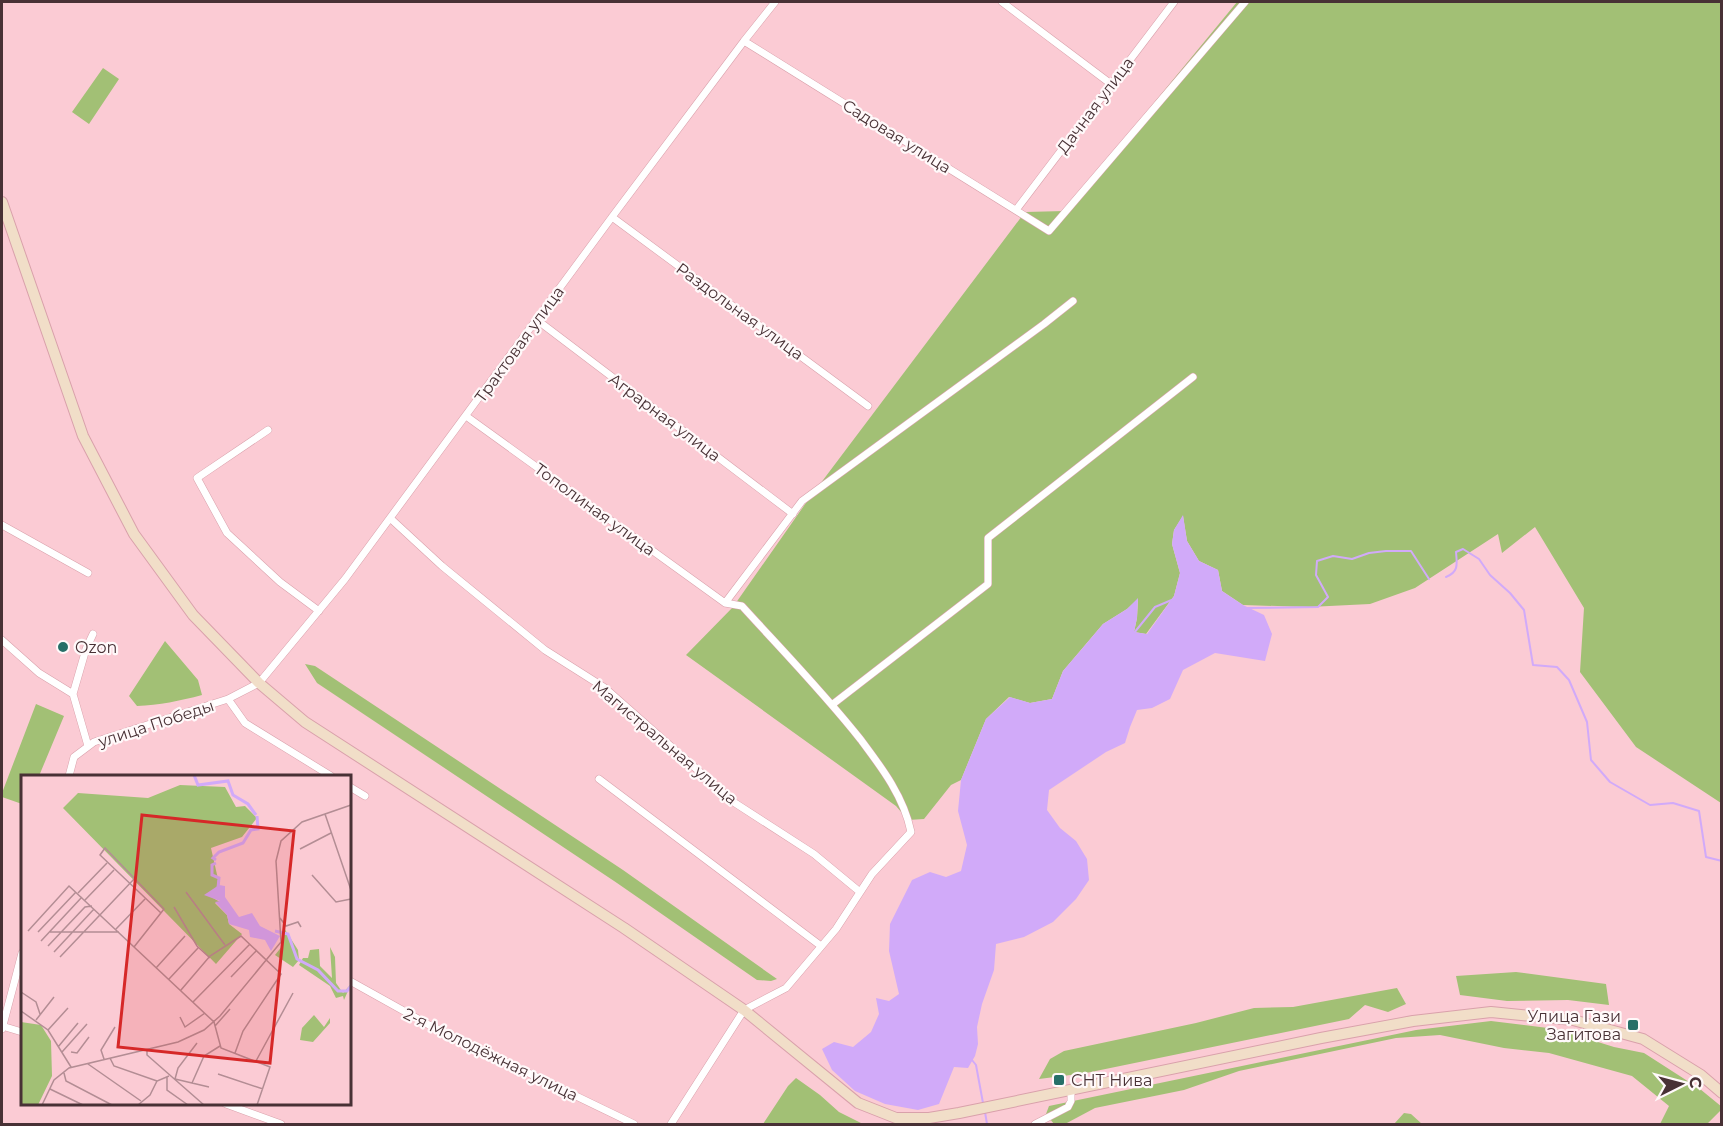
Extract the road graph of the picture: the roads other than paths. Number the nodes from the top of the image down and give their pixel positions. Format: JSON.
{"nodes":[{"id":1,"x":775,"y":2,"type":"edge"},
{"id":2,"x":1002,"y":2,"type":"edge"},
{"id":3,"x":1174,"y":2,"type":"edge"},
{"id":4,"x":1245,"y":2,"type":"edge"},
{"id":5,"x":744,"y":41,"type":"junction"},
{"id":6,"x":1111,"y":84,"type":"junction"},
{"id":7,"x":3,"y":209,"type":"edge"},
{"id":8,"x":1016,"y":210,"type":"junction"},
{"id":9,"x":612,"y":217,"type":"junction"},
{"id":10,"x":1073,"y":301,"type":"dead end"},
{"id":11,"x":537,"y":320,"type":"junction"},
{"id":12,"x":1193,"y":377,"type":"dead end"},
{"id":13,"x":868,"y":406,"type":"dead end"},
{"id":14,"x":466,"y":416,"type":"junction"},
{"id":15,"x":268,"y":430,"type":"dead end"},
{"id":16,"x":793,"y":514,"type":"junction"},
{"id":17,"x":390,"y":518,"type":"junction"},
{"id":18,"x":2,"y":525,"type":"edge"},
{"id":19,"x":88,"y":573,"type":"dead end"},
{"id":20,"x":725,"y":603,"type":"junction"},
{"id":21,"x":319,"y":611,"type":"junction"},
{"id":22,"x":93,"y":634,"type":"dead end"},
{"id":23,"x":2,"y":640,"type":"edge"},
{"id":24,"x":259,"y":683,"type":"junction"},
{"id":25,"x":73,"y":694,"type":"junction"},
{"id":26,"x":228,"y":699,"type":"junction"},
{"id":27,"x":833,"y":704,"type":"junction"},
{"id":28,"x":88,"y":746,"type":"junction"},
{"id":29,"x":70,"y":775,"type":"edge"},
{"id":30,"x":328,"y":775,"type":"edge"},
{"id":31,"x":599,"y":779,"type":"dead end"},
{"id":32,"x":351,"y":788,"type":"edge"},
{"id":33,"x":365,"y":796,"type":"dead end"},
{"id":34,"x":860,"y":892,"type":"junction"},
{"id":35,"x":821,"y":946,"type":"junction"},
{"id":36,"x":21,"y":957,"type":"edge"},
{"id":37,"x":351,"y":982,"type":"edge"},
{"id":38,"x":744,"y":1010,"type":"junction"},
{"id":39,"x":2,"y":1028,"type":"edge"},
{"id":40,"x":21,"y":1032,"type":"edge"},
{"id":41,"x":1071,"y":1090,"type":"junction"},
{"id":42,"x":1722,"y":1093,"type":"edge"},
{"id":43,"x":229,"y":1105,"type":"edge"},
{"id":44,"x":281,"y":1125,"type":"edge"},
{"id":45,"x":634,"y":1125,"type":"edge"},
{"id":46,"x":671,"y":1125,"type":"edge"},
{"id":47,"x":1035,"y":1125,"type":"edge"}],
"edges":[{"from":1,"to":5,"type":"street","name":"Трактовая улица"},
{"from":2,"to":6,"type":"street"},
{"from":3,"to":6,"type":"street","name":"Дачная улица"},
{"from":4,"to":8,"type":"street","name":"Садовая улица"},
{"from":5,"to":8,"type":"street","name":"Садовая улица"},
{"from":5,"to":9,"type":"street","name":"Трактовая улица"},
{"from":6,"to":8,"type":"street","name":"Дачная улица"},
{"from":7,"to":24,"type":"main road"},
{"from":9,"to":11,"type":"street","name":"Трактовая улица"},
{"from":9,"to":13,"type":"street","name":"Раздольная улица"},
{"from":10,"to":16,"type":"street"},
{"from":11,"to":14,"type":"street","name":"Трактовая улица"},
{"from":11,"to":16,"type":"street","name":"Аграрная улица"},
{"from":12,"to":27,"type":"street"},
{"from":14,"to":17,"type":"street","name":"Трактовая улица"},
{"from":14,"to":20,"type":"street","name":"Тополиная улица"},
{"from":15,"to":21,"type":"street"},
{"from":16,"to":20,"type":"street"},
{"from":17,"to":21,"type":"street","name":"Трактовая улица"},
{"from":17,"to":34,"type":"street","name":"Магистральная улица"},
{"from":18,"to":19,"type":"street"},
{"from":20,"to":27,"type":"street","name":"Тополиная улица"},
{"from":21,"to":24,"type":"street","name":"Трактовая улица"},
{"from":22,"to":25,"type":"street"},
{"from":23,"to":25,"type":"street"},
{"from":24,"to":26,"type":"street","name":"улица Победы"},
{"from":24,"to":38,"type":"main road"},
{"from":25,"to":28,"type":"street"},
{"from":26,"to":28,"type":"street","name":"улица Победы"},
{"from":26,"to":30,"type":"street"},
{"from":27,"to":34,"type":"street","name":"Тополиная улица"},
{"from":28,"to":29,"type":"street","name":"улица Победы"},
{"from":31,"to":35,"type":"street"},
{"from":32,"to":33,"type":"street"},
{"from":34,"to":35,"type":"street"},
{"from":35,"to":38,"type":"street"},
{"from":36,"to":39,"type":"street"},
{"from":37,"to":45,"type":"street","name":"2-я Молодёжная улица"},
{"from":38,"to":41,"type":"main road"},
{"from":38,"to":46,"type":"street"},
{"from":39,"to":40,"type":"street"},
{"from":41,"to":42,"type":"main road"},
{"from":41,"to":47,"type":"street"},
{"from":43,"to":44,"type":"street"}]}
